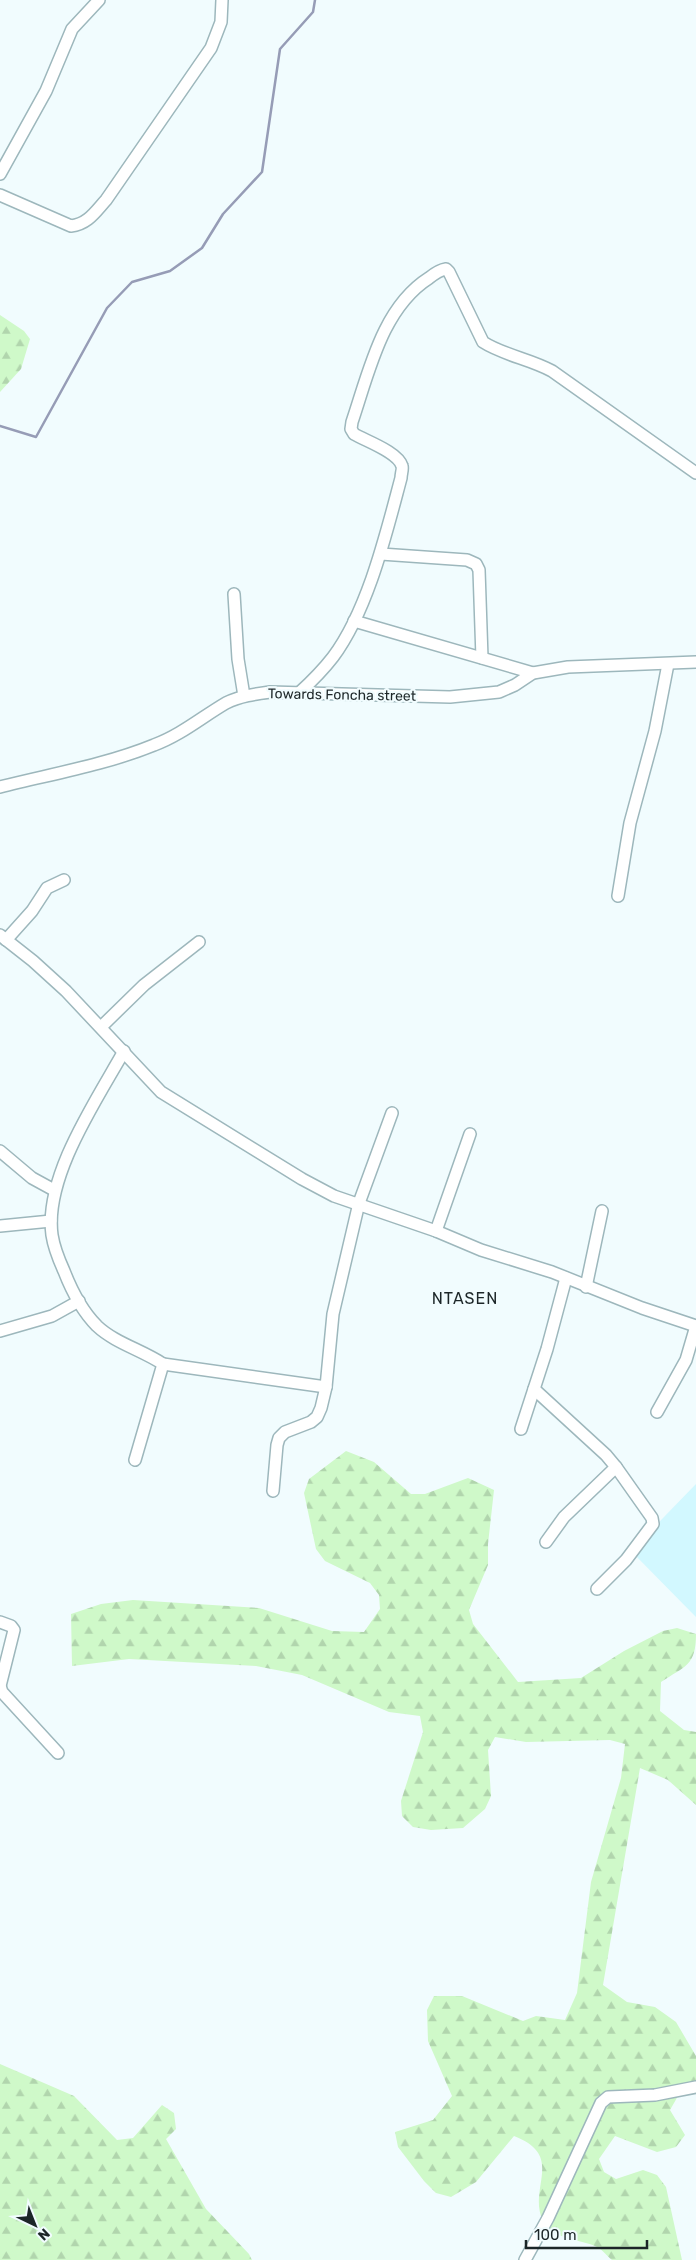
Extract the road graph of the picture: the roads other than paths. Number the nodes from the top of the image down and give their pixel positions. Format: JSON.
{"nodes":[{"id":1,"x":99,"y":0,"type":"edge"},
{"id":2,"x":222,"y":0,"type":"edge"},
{"id":3,"x":0,"y":174,"type":"edge"},
{"id":4,"x":0,"y":196,"type":"edge"},
{"id":5,"x":696,"y":473,"type":"edge"},
{"id":6,"x":381,"y":554,"type":"junction"},
{"id":7,"x":234,"y":594,"type":"dead end"},
{"id":8,"x":354,"y":622,"type":"junction"},
{"id":9,"x":482,"y":658,"type":"junction"},
{"id":10,"x":696,"y":662,"type":"edge"},
{"id":11,"x":668,"y":664,"type":"junction"},
{"id":12,"x":534,"y":673,"type":"junction"},
{"id":13,"x":299,"y":693,"type":"junction"},
{"id":14,"x":244,"y":696,"type":"junction"},
{"id":15,"x":0,"y":786,"type":"edge"},
{"id":16,"x":64,"y":880,"type":"dead end"},
{"id":17,"x":618,"y":896,"type":"dead end"},
{"id":18,"x":3,"y":938,"type":"edge"},
{"id":19,"x":199,"y":942,"type":"dead end"},
{"id":20,"x":101,"y":1027,"type":"junction"},
{"id":21,"x":124,"y":1052,"type":"junction"},
{"id":22,"x":392,"y":1113,"type":"dead end"},
{"id":23,"x":470,"y":1134,"type":"dead end"},
{"id":24,"x":0,"y":1151,"type":"edge"},
{"id":25,"x":54,"y":1190,"type":"junction"},
{"id":26,"x":358,"y":1204,"type":"junction"},
{"id":27,"x":602,"y":1211,"type":"dead end"},
{"id":28,"x":52,"y":1221,"type":"junction"},
{"id":29,"x":0,"y":1226,"type":"edge"},
{"id":30,"x":436,"y":1231,"type":"junction"},
{"id":31,"x":566,"y":1278,"type":"junction"},
{"id":32,"x":586,"y":1287,"type":"junction"},
{"id":33,"x":79,"y":1301,"type":"junction"},
{"id":34,"x":696,"y":1326,"type":"edge"},
{"id":35,"x":0,"y":1331,"type":"edge"},
{"id":36,"x":163,"y":1364,"type":"junction"},
{"id":37,"x":326,"y":1386,"type":"junction"},
{"id":38,"x":534,"y":1389,"type":"junction"},
{"id":39,"x":657,"y":1412,"type":"dead end"},
{"id":40,"x":521,"y":1429,"type":"dead end"},
{"id":41,"x":136,"y":1460,"type":"dead end"},
{"id":42,"x":616,"y":1468,"type":"junction"},
{"id":43,"x":273,"y":1491,"type":"dead end"},
{"id":44,"x":546,"y":1542,"type":"dead end"},
{"id":45,"x":597,"y":1589,"type":"dead end"},
{"id":46,"x":0,"y":1622,"type":"edge"},
{"id":47,"x":0,"y":1686,"type":"edge"},
{"id":48,"x":58,"y":1753,"type":"dead end"},
{"id":49,"x":696,"y":2087,"type":"edge"},
{"id":50,"x":525,"y":2260,"type":"edge"}],
"edges":[{"from":1,"to":3,"type":"street"},
{"from":2,"to":4,"type":"street"},
{"from":5,"to":6,"type":"street"},
{"from":6,"to":8,"type":"street"},
{"from":6,"to":9,"type":"street"},
{"from":7,"to":14,"type":"street"},
{"from":8,"to":9,"type":"street"},
{"from":8,"to":13,"type":"street"},
{"from":9,"to":12,"type":"street"},
{"from":10,"to":11,"type":"street","name":"Towards Foncha street"},
{"from":11,"to":12,"type":"street","name":"Towards Foncha street"},
{"from":11,"to":17,"type":"street"},
{"from":12,"to":13,"type":"street","name":"Towards Foncha street"},
{"from":13,"to":14,"type":"street","name":"Towards Foncha street"},
{"from":14,"to":15,"type":"street","name":"Towards Foncha street"},
{"from":16,"to":18,"type":"street"},
{"from":18,"to":20,"type":"street"},
{"from":19,"to":20,"type":"street"},
{"from":20,"to":21,"type":"street"},
{"from":21,"to":25,"type":"street"},
{"from":21,"to":26,"type":"street"},
{"from":22,"to":26,"type":"street"},
{"from":23,"to":30,"type":"street"},
{"from":24,"to":25,"type":"street"},
{"from":25,"to":28,"type":"street"},
{"from":26,"to":30,"type":"street"},
{"from":26,"to":37,"type":"street"},
{"from":27,"to":32,"type":"street"},
{"from":28,"to":29,"type":"street"},
{"from":28,"to":33,"type":"street"},
{"from":30,"to":31,"type":"street"},
{"from":31,"to":32,"type":"street"},
{"from":31,"to":38,"type":"street"},
{"from":32,"to":34,"type":"street"},
{"from":33,"to":35,"type":"street"},
{"from":33,"to":36,"type":"street"},
{"from":34,"to":39,"type":"street"},
{"from":36,"to":37,"type":"street"},
{"from":36,"to":41,"type":"street"},
{"from":37,"to":43,"type":"street"},
{"from":38,"to":40,"type":"street"},
{"from":38,"to":42,"type":"street"},
{"from":42,"to":44,"type":"street"},
{"from":42,"to":45,"type":"street"},
{"from":46,"to":47,"type":"street"},
{"from":47,"to":48,"type":"street"},
{"from":49,"to":50,"type":"street"}]}
